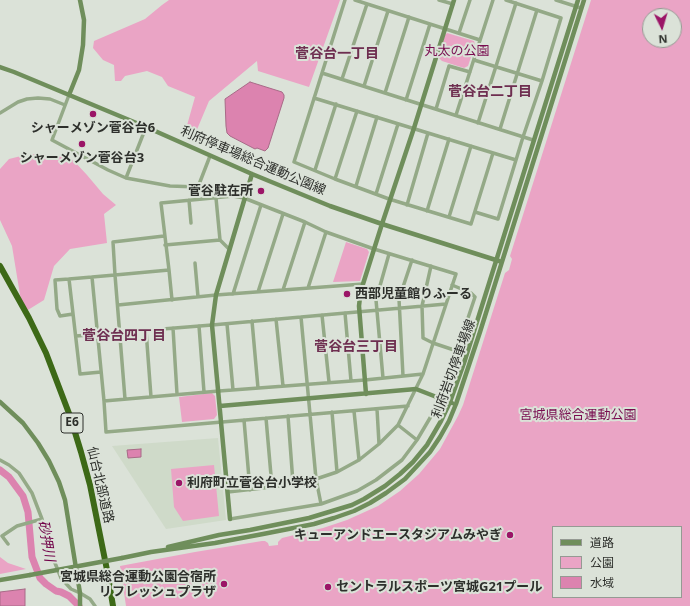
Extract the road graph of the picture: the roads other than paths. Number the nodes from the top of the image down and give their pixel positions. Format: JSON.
{"nodes":[{"id":1,"x":80,"y":0,"type":"edge"},
{"id":2,"x":345,"y":0,"type":"edge"},
{"id":3,"x":355,"y":0,"type":"edge"},
{"id":4,"x":439,"y":0,"type":"edge"},
{"id":5,"x":470,"y":0,"type":"edge"},
{"id":6,"x":493,"y":0,"type":"edge"},
{"id":7,"x":506,"y":0,"type":"edge"},
{"id":8,"x":556,"y":0,"type":"edge"},
{"id":9,"x":578,"y":0,"type":"edge"},
{"id":10,"x":584,"y":0,"type":"edge"},
{"id":11,"x":453,"y":2,"type":"edge"},
{"id":12,"x":516,"y":3,"type":"junction"},
{"id":13,"x":367,"y":4,"type":"junction"},
{"id":14,"x":576,"y":6,"type":"junction"},
{"id":15,"x":581,"y":8,"type":"junction"},
{"id":16,"x":388,"y":10,"type":"junction"},
{"id":17,"x":537,"y":10,"type":"junction"},
{"id":18,"x":409,"y":17,"type":"junction"},
{"id":19,"x":430,"y":24,"type":"junction"},
{"id":20,"x":445,"y":29,"type":"junction"},
{"id":21,"x":459,"y":33,"type":"junction"},
{"id":22,"x":480,"y":40,"type":"junction"},
{"id":23,"x":474,"y":60,"type":"junction"},
{"id":24,"x":0,"y":67,"type":"edge"},
{"id":25,"x":496,"y":67,"type":"junction"},
{"id":26,"x":470,"y":72,"type":"junction"},
{"id":27,"x":322,"y":73,"type":"junction"},
{"id":28,"x":517,"y":74,"type":"junction"},
{"id":29,"x":342,"y":79,"type":"junction"},
{"id":30,"x":542,"y":81,"type":"junction"},
{"id":31,"x":364,"y":86,"type":"junction"},
{"id":32,"x":385,"y":93,"type":"junction"},
{"id":33,"x":69,"y":95,"type":"junction"},
{"id":34,"x":314,"y":98,"type":"junction"},
{"id":35,"x":406,"y":100,"type":"junction"},
{"id":36,"x":336,"y":104,"type":"junction"},
{"id":37,"x":65,"y":105,"type":"junction"},
{"id":38,"x":421,"y":105,"type":"junction"},
{"id":39,"x":436,"y":109,"type":"junction"},
{"id":40,"x":357,"y":111,"type":"junction"},
{"id":41,"x":0,"y":113,"type":"edge"},
{"id":42,"x":456,"y":116,"type":"junction"},
{"id":43,"x":377,"y":117,"type":"junction"},
{"id":44,"x":478,"y":122,"type":"junction"},
{"id":45,"x":398,"y":124,"type":"junction"},
{"id":46,"x":146,"y":127,"type":"junction"},
{"id":47,"x":414,"y":128,"type":"junction"},
{"id":48,"x":500,"y":129,"type":"junction"},
{"id":49,"x":428,"y":133,"type":"junction"},
{"id":50,"x":523,"y":137,"type":"junction"},
{"id":51,"x":449,"y":139,"type":"junction"},
{"id":52,"x":534,"y":140,"type":"junction"},
{"id":53,"x":471,"y":146,"type":"junction"},
{"id":54,"x":493,"y":153,"type":"junction"},
{"id":55,"x":210,"y":156,"type":"junction"},
{"id":56,"x":516,"y":160,"type":"junction"},
{"id":57,"x":315,"y":170,"type":"junction"},
{"id":58,"x":252,"y":174,"type":"junction"},
{"id":59,"x":126,"y":178,"type":"junction"},
{"id":60,"x":335,"y":179,"type":"junction"},
{"id":61,"x":356,"y":186,"type":"junction"},
{"id":62,"x":376,"y":194,"type":"junction"},
{"id":63,"x":216,"y":198,"type":"junction"},
{"id":64,"x":244,"y":198,"type":"junction"},
{"id":65,"x":389,"y":199,"type":"junction"},
{"id":66,"x":189,"y":200,"type":"junction"},
{"id":67,"x":261,"y":205,"type":"junction"},
{"id":68,"x":407,"y":205,"type":"junction"},
{"id":69,"x":427,"y":211,"type":"junction"},
{"id":70,"x":475,"y":212,"type":"junction"},
{"id":71,"x":284,"y":214,"type":"junction"},
{"id":72,"x":449,"y":217,"type":"junction"},
{"id":73,"x":305,"y":222,"type":"junction"},
{"id":74,"x":191,"y":223,"type":"dead end"},
{"id":75,"x":382,"y":224,"type":"junction"},
{"id":76,"x":326,"y":232,"type":"junction"},
{"id":77,"x":164,"y":236,"type":"junction"},
{"id":78,"x":220,"y":240,"type":"junction"},
{"id":79,"x":165,"y":245,"type":"junction"},
{"id":80,"x":230,"y":249,"type":"junction"},
{"id":81,"x":374,"y":249,"type":"junction"},
{"id":82,"x":389,"y":254,"type":"junction"},
{"id":83,"x":412,"y":260,"type":"junction"},
{"id":84,"x":496,"y":260,"type":"junction"},
{"id":85,"x":502,"y":262,"type":"junction"},
{"id":86,"x":195,"y":264,"type":"dead end"},
{"id":87,"x":0,"y":266,"type":"edge"},
{"id":88,"x":431,"y":266,"type":"junction"},
{"id":89,"x":169,"y":270,"type":"junction"},
{"id":90,"x":116,"y":275,"type":"junction"},
{"id":91,"x":92,"y":277,"type":"junction"},
{"id":92,"x":69,"y":279,"type":"junction"},
{"id":93,"x":363,"y":284,"type":"junction"},
{"id":94,"x":452,"y":285,"type":"junction"},
{"id":95,"x":308,"y":288,"type":"junction"},
{"id":96,"x":283,"y":290,"type":"junction"},
{"id":97,"x":258,"y":292,"type":"junction"},
{"id":98,"x":232,"y":294,"type":"junction"},
{"id":99,"x":216,"y":295,"type":"junction"},
{"id":100,"x":198,"y":297,"type":"junction"},
{"id":101,"x":172,"y":300,"type":"junction"},
{"id":102,"x":446,"y":304,"type":"junction"},
{"id":103,"x":118,"y":305,"type":"junction"},
{"id":104,"x":422,"y":306,"type":"junction"},
{"id":105,"x":399,"y":308,"type":"junction"},
{"id":106,"x":376,"y":310,"type":"junction"},
{"id":107,"x":359,"y":311,"type":"junction"},
{"id":108,"x":345,"y":313,"type":"junction"},
{"id":109,"x":73,"y":314,"type":"junction"},
{"id":110,"x":322,"y":315,"type":"junction"},
{"id":111,"x":301,"y":317,"type":"junction"},
{"id":112,"x":276,"y":319,"type":"junction"},
{"id":113,"x":252,"y":321,"type":"junction"},
{"id":114,"x":227,"y":324,"type":"junction"},
{"id":115,"x":212,"y":325,"type":"junction"},
{"id":116,"x":199,"y":326,"type":"junction"},
{"id":117,"x":173,"y":328,"type":"junction"},
{"id":118,"x":146,"y":330,"type":"junction"},
{"id":119,"x":120,"y":332,"type":"junction"},
{"id":120,"x":97,"y":334,"type":"junction"},
{"id":121,"x":76,"y":336,"type":"junction"},
{"id":122,"x":433,"y":343,"type":"junction"},
{"id":123,"x":457,"y":351,"type":"junction"},
{"id":124,"x":101,"y":372,"type":"junction"},
{"id":125,"x":423,"y":374,"type":"junction"},
{"id":126,"x":403,"y":376,"type":"junction"},
{"id":127,"x":383,"y":378,"type":"junction"},
{"id":128,"x":365,"y":380,"type":"junction"},
{"id":129,"x":351,"y":381,"type":"junction"},
{"id":130,"x":329,"y":382,"type":"junction"},
{"id":131,"x":307,"y":384,"type":"junction"},
{"id":132,"x":283,"y":386,"type":"junction"},
{"id":133,"x":258,"y":388,"type":"junction"},
{"id":134,"x":416,"y":389,"type":"junction"},
{"id":135,"x":233,"y":390,"type":"junction"},
{"id":136,"x":442,"y":390,"type":"dead end"},
{"id":137,"x":219,"y":391,"type":"junction"},
{"id":138,"x":204,"y":392,"type":"junction"},
{"id":139,"x":177,"y":394,"type":"junction"},
{"id":140,"x":366,"y":394,"type":"junction"},
{"id":141,"x":151,"y":397,"type":"junction"},
{"id":142,"x":125,"y":399,"type":"junction"},
{"id":143,"x":308,"y":399,"type":"junction"},
{"id":144,"x":104,"y":401,"type":"junction"},
{"id":145,"x":0,"y":402,"type":"edge"},
{"id":146,"x":450,"y":402,"type":"junction"},
{"id":147,"x":456,"y":404,"type":"junction"},
{"id":148,"x":220,"y":406,"type":"junction"},
{"id":149,"x":408,"y":406,"type":"junction"},
{"id":150,"x":436,"y":407,"type":"dead end"},
{"id":151,"x":377,"y":409,"type":"junction"},
{"id":152,"x":354,"y":411,"type":"junction"},
{"id":153,"x":332,"y":412,"type":"junction"},
{"id":154,"x":310,"y":414,"type":"junction"},
{"id":155,"x":288,"y":416,"type":"junction"},
{"id":156,"x":266,"y":418,"type":"junction"},
{"id":157,"x":244,"y":420,"type":"junction"},
{"id":158,"x":222,"y":422,"type":"junction"},
{"id":159,"x":398,"y":425,"type":"junction"},
{"id":160,"x":417,"y":440,"type":"junction"},
{"id":161,"x":380,"y":444,"type":"junction"},
{"id":162,"x":0,"y":460,"type":"edge"},
{"id":163,"x":359,"y":460,"type":"junction"},
{"id":164,"x":337,"y":472,"type":"junction"},
{"id":165,"x":316,"y":479,"type":"junction"},
{"id":166,"x":293,"y":483,"type":"junction"},
{"id":167,"x":272,"y":487,"type":"junction"},
{"id":168,"x":250,"y":490,"type":"junction"},
{"id":169,"x":228,"y":492,"type":"junction"},
{"id":170,"x":321,"y":504,"type":"junction"},
{"id":171,"x":42,"y":519,"type":"junction"},
{"id":172,"x":230,"y":519,"type":"joint"},
{"id":173,"x":8,"y":544,"type":"dead end"},
{"id":174,"x":151,"y":552,"type":"junction"},
{"id":175,"x":0,"y":580,"type":"edge"},
{"id":176,"x":80,"y":595,"type":"junction"},
{"id":177,"x":80,"y":606,"type":"edge"},
{"id":178,"x":94,"y":606,"type":"edge"},
{"id":179,"x":113,"y":606,"type":"edge"}],
"edges":[{"from":1,"to":33,"type":"main road"},
{"from":2,"to":27,"type":"street"},
{"from":3,"to":13,"type":"street"},
{"from":4,"to":11,"type":"street"},
{"from":5,"to":21,"type":"street"},
{"from":6,"to":22,"type":"street"},
{"from":7,"to":12,"type":"street"},
{"from":8,"to":14,"type":"street"},
{"from":9,"to":14,"type":"main road","name":"利府岩切停車場線"},
{"from":10,"to":15,"type":"main road","name":"利府岩切停車場線"},
{"from":11,"to":20,"type":"main road"},
{"from":12,"to":17,"type":"street"},
{"from":12,"to":25,"type":"street"},
{"from":13,"to":16,"type":"street"},
{"from":13,"to":29,"type":"street"},
{"from":14,"to":15,"type":"street"},
{"from":14,"to":52,"type":"main road","name":"利府岩切停車場線"},
{"from":15,"to":85,"type":"main road","name":"利府岩切停車場線"},
{"from":16,"to":18,"type":"street"},
{"from":16,"to":31,"type":"street"},
{"from":17,"to":28,"type":"street"},
{"from":17,"to":30,"type":"street"},
{"from":18,"to":19,"type":"street"},
{"from":18,"to":32,"type":"street"},
{"from":19,"to":20,"type":"street"},
{"from":19,"to":35,"type":"street"},
{"from":20,"to":21,"type":"street"},
{"from":20,"to":38,"type":"main road"},
{"from":21,"to":22,"type":"street"},
{"from":22,"to":23,"type":"street"},
{"from":23,"to":25,"type":"street"},
{"from":23,"to":26,"type":"street"},
{"from":24,"to":33,"type":"main road","name":"利府停車場総合運動公園線"},
{"from":25,"to":28,"type":"street"},
{"from":25,"to":44,"type":"street"},
{"from":26,"to":39,"type":"street"},
{"from":26,"to":42,"type":"street"},
{"from":27,"to":29,"type":"street"},
{"from":27,"to":34,"type":"street"},
{"from":28,"to":30,"type":"street"},
{"from":28,"to":48,"type":"street"},
{"from":29,"to":31,"type":"street"},
{"from":30,"to":50,"type":"street"},
{"from":31,"to":32,"type":"street"},
{"from":32,"to":35,"type":"street"},
{"from":33,"to":37,"type":"street"},
{"from":33,"to":46,"type":"main road","name":"利府停車場総合運動公園線"},
{"from":34,"to":36,"type":"street"},
{"from":34,"to":57,"type":"street"},
{"from":35,"to":38,"type":"street"},
{"from":36,"to":40,"type":"street"},
{"from":36,"to":57,"type":"street"},
{"from":37,"to":41,"type":"street"},
{"from":37,"to":59,"type":"street"},
{"from":38,"to":39,"type":"street"},
{"from":38,"to":47,"type":"main road"},
{"from":39,"to":42,"type":"street"},
{"from":40,"to":43,"type":"street"},
{"from":40,"to":60,"type":"street"},
{"from":42,"to":44,"type":"street"},
{"from":43,"to":45,"type":"street"},
{"from":43,"to":61,"type":"street"},
{"from":44,"to":48,"type":"street"},
{"from":45,"to":47,"type":"street"},
{"from":45,"to":62,"type":"street"},
{"from":46,"to":55,"type":"main road","name":"利府停車場総合運動公園線"},
{"from":46,"to":59,"type":"street"},
{"from":47,"to":49,"type":"street"},
{"from":47,"to":65,"type":"main road"},
{"from":48,"to":50,"type":"street"},
{"from":49,"to":51,"type":"street"},
{"from":49,"to":68,"type":"street"},
{"from":50,"to":52,"type":"street"},
{"from":50,"to":56,"type":"street"},
{"from":51,"to":53,"type":"street"},
{"from":51,"to":69,"type":"street"},
{"from":52,"to":84,"type":"main road","name":"利府岩切停車場線"},
{"from":53,"to":54,"type":"street"},
{"from":53,"to":72,"type":"street"},
{"from":54,"to":56,"type":"street"},
{"from":54,"to":70,"type":"street"},
{"from":55,"to":58,"type":"main road","name":"利府停車場総合運動公園線"},
{"from":55,"to":59,"type":"street"},
{"from":56,"to":70,"type":"street"},
{"from":57,"to":60,"type":"street"},
{"from":58,"to":64,"type":"main road"},
{"from":58,"to":75,"type":"main road","name":"利府停車場総合運動公園線"},
{"from":60,"to":61,"type":"street"},
{"from":61,"to":62,"type":"street"},
{"from":62,"to":65,"type":"street"},
{"from":63,"to":64,"type":"street"},
{"from":63,"to":66,"type":"street"},
{"from":63,"to":78,"type":"street"},
{"from":64,"to":67,"type":"street"},
{"from":64,"to":80,"type":"main road"},
{"from":65,"to":68,"type":"street"},
{"from":65,"to":75,"type":"main road"},
{"from":66,"to":74,"type":"street"},
{"from":66,"to":77,"type":"street"},
{"from":67,"to":71,"type":"street"},
{"from":67,"to":98,"type":"street"},
{"from":68,"to":69,"type":"street"},
{"from":69,"to":72,"type":"street"},
{"from":70,"to":72,"type":"street"},
{"from":71,"to":73,"type":"street"},
{"from":71,"to":97,"type":"street"},
{"from":73,"to":76,"type":"street"},
{"from":73,"to":96,"type":"street"},
{"from":75,"to":81,"type":"main road"},
{"from":75,"to":84,"type":"main road","name":"利府停車場総合運動公園線"},
{"from":76,"to":81,"type":"street"},
{"from":76,"to":95,"type":"street"},
{"from":77,"to":79,"type":"street"},
{"from":77,"to":90,"type":"street"},
{"from":78,"to":79,"type":"street"},
{"from":78,"to":80,"type":"street"},
{"from":79,"to":89,"type":"street"},
{"from":80,"to":99,"type":"main road"},
{"from":81,"to":82,"type":"street"},
{"from":81,"to":93,"type":"main road"},
{"from":82,"to":83,"type":"street"},
{"from":82,"to":106,"type":"street"},
{"from":83,"to":88,"type":"street"},
{"from":83,"to":105,"type":"street"},
{"from":84,"to":85,"type":"main road","name":"利府停車場総合運動公園線"},
{"from":84,"to":146,"type":"main road","name":"利府岩切停車場線"},
{"from":85,"to":147,"type":"main road","name":"利府岩切停車場線"},
{"from":86,"to":100,"type":"street"},
{"from":87,"to":179,"type":"highway","name":"仙台北部道路","number":"E6"},
{"from":88,"to":94,"type":"street"},
{"from":88,"to":104,"type":"street"},
{"from":89,"to":90,"type":"street"},
{"from":89,"to":101,"type":"street"},
{"from":90,"to":91,"type":"street"},
{"from":90,"to":103,"type":"street"},
{"from":91,"to":92,"type":"street"},
{"from":91,"to":120,"type":"street"},
{"from":92,"to":109,"type":"street"},
{"from":92,"to":109,"type":"street"},
{"from":93,"to":95,"type":"street"},
{"from":93,"to":107,"type":"main road"},
{"from":94,"to":102,"type":"street"},
{"from":94,"to":123,"type":"street"},
{"from":95,"to":96,"type":"street"},
{"from":96,"to":97,"type":"street"},
{"from":97,"to":98,"type":"street"},
{"from":98,"to":99,"type":"street"},
{"from":99,"to":100,"type":"street"},
{"from":99,"to":115,"type":"main road"},
{"from":100,"to":101,"type":"street"},
{"from":101,"to":103,"type":"street"},
{"from":102,"to":104,"type":"street"},
{"from":102,"to":122,"type":"street"},
{"from":103,"to":119,"type":"street"},
{"from":104,"to":105,"type":"street"},
{"from":104,"to":122,"type":"street"},
{"from":105,"to":106,"type":"street"},
{"from":105,"to":126,"type":"street"},
{"from":106,"to":107,"type":"street"},
{"from":106,"to":127,"type":"street"},
{"from":107,"to":108,"type":"street"},
{"from":107,"to":128,"type":"main road"},
{"from":108,"to":110,"type":"street"},
{"from":108,"to":129,"type":"street"},
{"from":109,"to":121,"type":"street"},
{"from":110,"to":111,"type":"street"},
{"from":110,"to":130,"type":"street"},
{"from":111,"to":112,"type":"street"},
{"from":111,"to":131,"type":"street"},
{"from":112,"to":113,"type":"street"},
{"from":112,"to":132,"type":"street"},
{"from":113,"to":114,"type":"street"},
{"from":113,"to":133,"type":"street"},
{"from":114,"to":115,"type":"street"},
{"from":114,"to":135,"type":"street"},
{"from":115,"to":116,"type":"street"},
{"from":115,"to":137,"type":"main road"},
{"from":116,"to":117,"type":"street"},
{"from":116,"to":138,"type":"street"},
{"from":117,"to":118,"type":"street"},
{"from":117,"to":139,"type":"street"},
{"from":118,"to":119,"type":"street"},
{"from":118,"to":141,"type":"street"},
{"from":119,"to":120,"type":"street"},
{"from":119,"to":142,"type":"street"},
{"from":120,"to":121,"type":"street"},
{"from":120,"to":124,"type":"street"},
{"from":121,"to":124,"type":"street"},
{"from":122,"to":123,"type":"street"},
{"from":122,"to":125,"type":"street"},
{"from":123,"to":136,"type":"street"},
{"from":124,"to":144,"type":"street"},
{"from":125,"to":126,"type":"street"},
{"from":125,"to":134,"type":"street"},
{"from":126,"to":127,"type":"street"},
{"from":127,"to":128,"type":"street"},
{"from":128,"to":129,"type":"street"},
{"from":128,"to":140,"type":"main road"},
{"from":129,"to":130,"type":"street"},
{"from":130,"to":131,"type":"street"},
{"from":131,"to":132,"type":"street"},
{"from":131,"to":143,"type":"street"},
{"from":132,"to":133,"type":"street"},
{"from":133,"to":135,"type":"street"},
{"from":134,"to":140,"type":"main road"},
{"from":134,"to":146,"type":"main road"},
{"from":134,"to":149,"type":"street"},
{"from":135,"to":137,"type":"street"},
{"from":137,"to":138,"type":"street"},
{"from":137,"to":148,"type":"main road"},
{"from":138,"to":139,"type":"street"},
{"from":139,"to":141,"type":"street"},
{"from":140,"to":143,"type":"main road"},
{"from":141,"to":142,"type":"street"},
{"from":142,"to":144,"type":"street"},
{"from":143,"to":148,"type":"main road"},
{"from":143,"to":154,"type":"street"},
{"from":144,"to":158,"type":"street"},
{"from":145,"to":176,"type":"main road"},
{"from":146,"to":147,"type":"main road"},
{"from":146,"to":174,"type":"main road","name":"利府岩切停車場線"},
{"from":147,"to":174,"type":"main road","name":"利府岩切停車場線"},
{"from":148,"to":158,"type":"main road"},
{"from":149,"to":151,"type":"street"},
{"from":149,"to":159,"type":"street"},
{"from":150,"to":160,"type":"street"},
{"from":151,"to":152,"type":"street"},
{"from":151,"to":161,"type":"street"},
{"from":152,"to":153,"type":"street"},
{"from":152,"to":163,"type":"street"},
{"from":153,"to":154,"type":"street"},
{"from":153,"to":164,"type":"street"},
{"from":154,"to":155,"type":"street"},
{"from":154,"to":165,"type":"street"},
{"from":155,"to":156,"type":"street"},
{"from":155,"to":166,"type":"street"},
{"from":156,"to":157,"type":"street"},
{"from":156,"to":167,"type":"street"},
{"from":157,"to":158,"type":"street"},
{"from":157,"to":168,"type":"street"},
{"from":158,"to":169,"type":"main road"},
{"from":159,"to":160,"type":"street"},
{"from":159,"to":161,"type":"street"},
{"from":160,"to":170,"type":"street"},
{"from":161,"to":163,"type":"street"},
{"from":162,"to":171,"type":"street"},
{"from":163,"to":164,"type":"street"},
{"from":164,"to":165,"type":"street"},
{"from":165,"to":166,"type":"street"},
{"from":165,"to":170,"type":"street"},
{"from":166,"to":167,"type":"street"},
{"from":167,"to":168,"type":"street"},
{"from":168,"to":169,"type":"street"},
{"from":169,"to":172,"type":"main road"},
{"from":170,"to":172,"type":"street"},
{"from":171,"to":173,"type":"street"},
{"from":171,"to":176,"type":"street"},
{"from":174,"to":175,"type":"main road","name":"利府岩切停車場線","bridge":true},
{"from":176,"to":177,"type":"main road"},
{"from":176,"to":178,"type":"street"}]}
